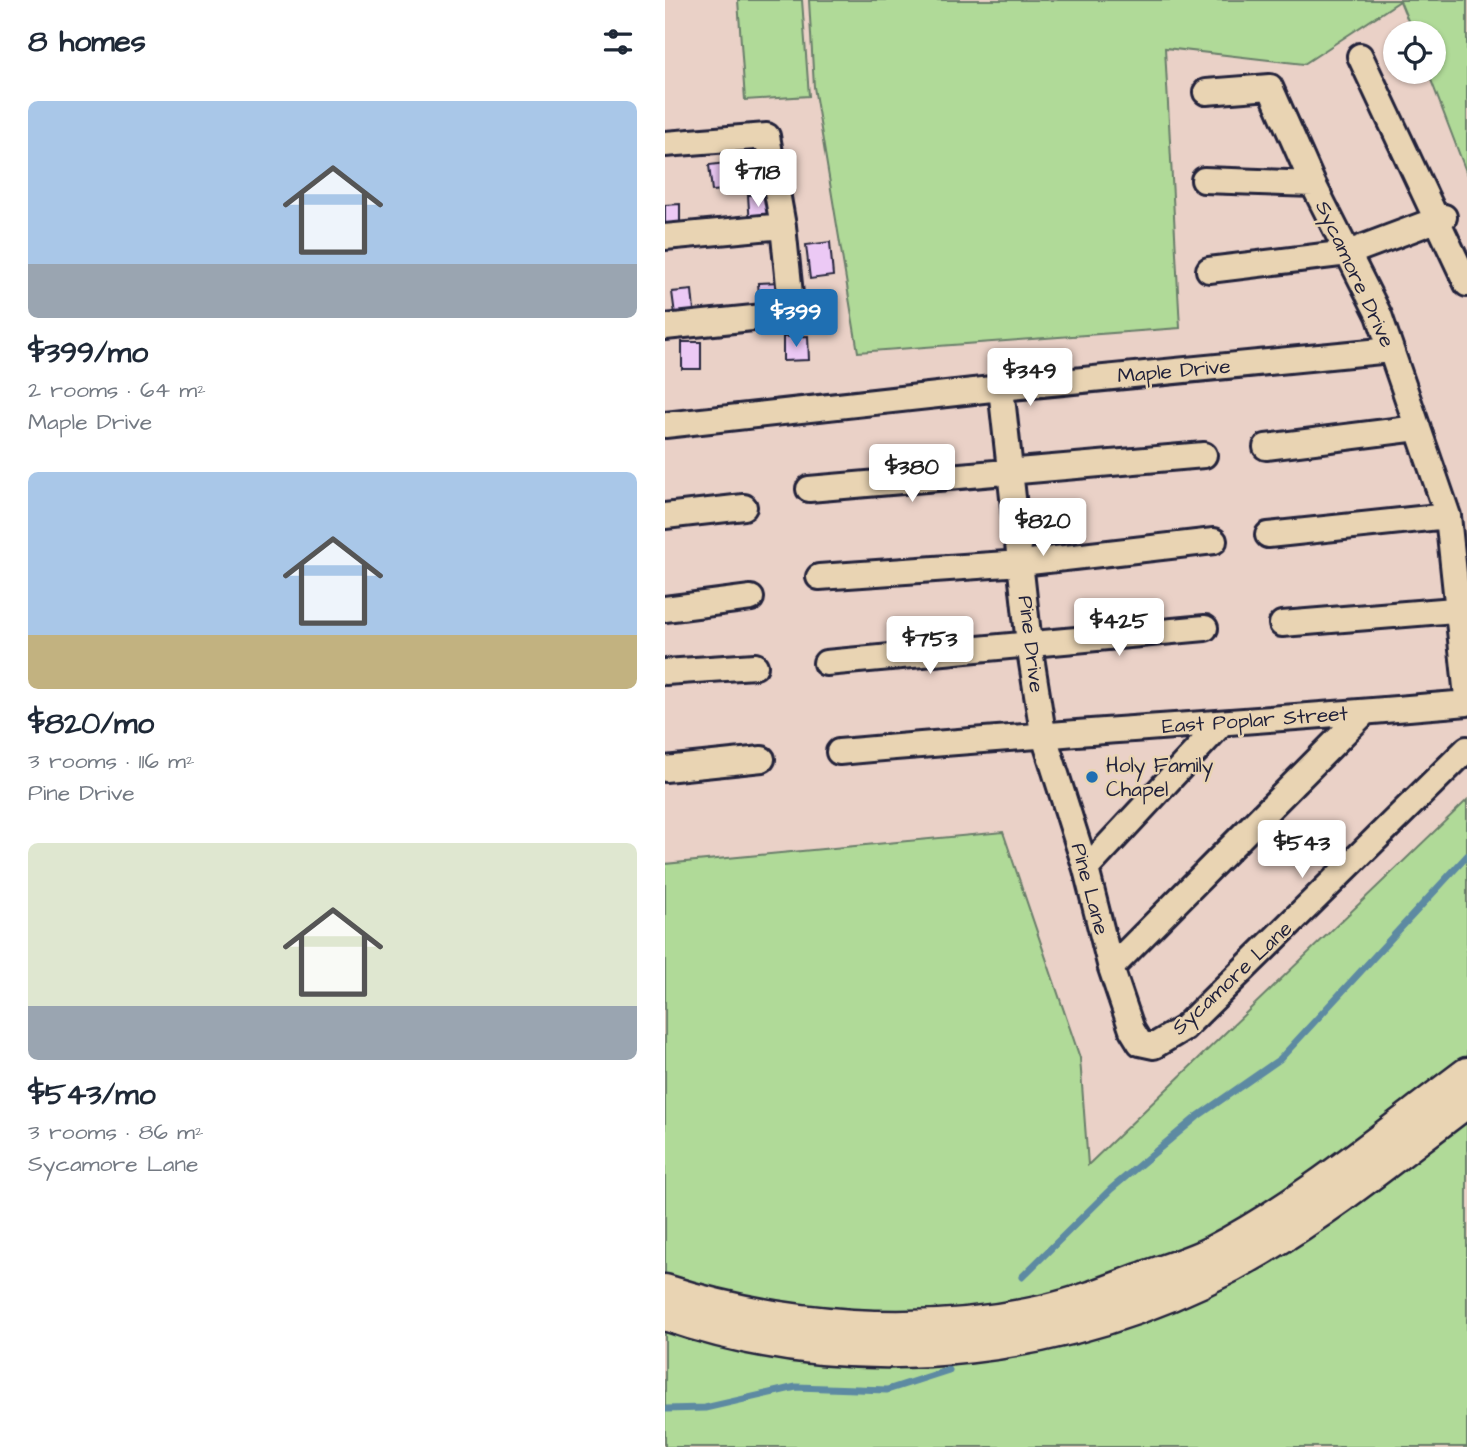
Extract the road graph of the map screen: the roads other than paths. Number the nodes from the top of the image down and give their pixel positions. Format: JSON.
{"nodes":[{"id":1,"x":1360,"y":56,"type":"dead end"},
{"id":2,"x":1206,"y":92,"type":"dead end"},
{"id":3,"x":665,"y":144,"type":"edge"},
{"id":4,"x":1204,"y":180,"type":"dead end"},
{"id":5,"x":1313,"y":184,"type":"junction"},
{"id":6,"x":1441,"y":219,"type":"junction"},
{"id":7,"x":783,"y":226,"type":"junction"},
{"id":8,"x":665,"y":237,"type":"edge"},
{"id":9,"x":1348,"y":253,"type":"junction"},
{"id":10,"x":1209,"y":270,"type":"dead end"},
{"id":11,"x":1467,"y":284,"type":"edge"},
{"id":12,"x":665,"y":327,"type":"edge"},
{"id":13,"x":1391,"y":350,"type":"junction"},
{"id":14,"x":1001,"y":388,"type":"junction"},
{"id":15,"x":665,"y":425,"type":"edge"},
{"id":16,"x":1418,"y":428,"type":"junction"},
{"id":17,"x":1266,"y":447,"type":"dead end"},
{"id":18,"x":1205,"y":455,"type":"dead end"},
{"id":19,"x":1010,"y":474,"type":"junction"},
{"id":20,"x":809,"y":489,"type":"dead end"},
{"id":21,"x":744,"y":507,"type":"dead end"},
{"id":22,"x":665,"y":516,"type":"edge"},
{"id":23,"x":1448,"y":516,"type":"junction"},
{"id":24,"x":1268,"y":535,"type":"dead end"},
{"id":25,"x":1214,"y":541,"type":"dead end"},
{"id":26,"x":1021,"y":563,"type":"junction"},
{"id":27,"x":819,"y":577,"type":"dead end"},
{"id":28,"x":751,"y":598,"type":"dead end"},
{"id":29,"x":665,"y":609,"type":"edge"},
{"id":30,"x":1463,"y":609,"type":"edge"},
{"id":31,"x":1282,"y":624,"type":"dead end"},
{"id":32,"x":1205,"y":628,"type":"dead end"},
{"id":33,"x":1029,"y":644,"type":"junction"},
{"id":34,"x":826,"y":663,"type":"dead end"},
{"id":35,"x":755,"y":666,"type":"dead end"},
{"id":36,"x":665,"y":672,"type":"edge"},
{"id":37,"x":1467,"y":697,"type":"edge"},
{"id":38,"x":1467,"y":703,"type":"edge"},
{"id":39,"x":1366,"y":712,"type":"junction"},
{"id":40,"x":1222,"y":723,"type":"junction"},
{"id":41,"x":1043,"y":733,"type":"junction"},
{"id":42,"x":1467,"y":749,"type":"edge"},
{"id":43,"x":839,"y":752,"type":"dead end"},
{"id":44,"x":762,"y":759,"type":"dead end"},
{"id":45,"x":665,"y":769,"type":"edge"},
{"id":46,"x":1086,"y":869,"type":"junction"},
{"id":47,"x":1111,"y":968,"type":"junction"},
{"id":48,"x":1140,"y":1043,"type":"joint"},
{"id":49,"x":1467,"y":1073,"type":"edge"},
{"id":50,"x":1467,"y":1102,"type":"edge"},
{"id":51,"x":665,"y":1290,"type":"edge"},
{"id":52,"x":665,"y":1314,"type":"edge"},
{"id":53,"x":1046,"y":1323,"type":"junction"}],
"edges":[{"from":1,"to":6,"type":"street"},
{"from":2,"to":5,"type":"street","name":"Sycamore Drive"},
{"from":3,"to":7,"type":"street"},
{"from":4,"to":5,"type":"street"},
{"from":5,"to":9,"type":"street","name":"Sycamore Drive"},
{"from":6,"to":9,"type":"street"},
{"from":6,"to":11,"type":"street"},
{"from":7,"to":8,"type":"street"},
{"from":7,"to":12,"type":"street"},
{"from":9,"to":10,"type":"street"},
{"from":9,"to":13,"type":"street","name":"Sycamore Drive"},
{"from":13,"to":14,"type":"street","name":"Maple Drive"},
{"from":13,"to":16,"type":"street","name":"Sycamore Drive"},
{"from":14,"to":15,"type":"street","name":"Maple Drive"},
{"from":14,"to":19,"type":"street","name":"Pine Drive"},
{"from":16,"to":17,"type":"street"},
{"from":16,"to":23,"type":"street","name":"Sycamore Drive"},
{"from":18,"to":19,"type":"street"},
{"from":19,"to":20,"type":"street"},
{"from":19,"to":26,"type":"street","name":"Pine Drive"},
{"from":21,"to":22,"type":"street"},
{"from":23,"to":24,"type":"street"},
{"from":23,"to":30,"type":"street","name":"Sycamore Drive"},
{"from":25,"to":26,"type":"street"},
{"from":26,"to":27,"type":"street"},
{"from":26,"to":33,"type":"street","name":"Pine Drive"},
{"from":28,"to":29,"type":"street"},
{"from":30,"to":31,"type":"street"},
{"from":30,"to":37,"type":"street"},
{"from":32,"to":33,"type":"street"},
{"from":33,"to":34,"type":"street"},
{"from":33,"to":41,"type":"street","name":"Pine Drive"},
{"from":35,"to":36,"type":"street"},
{"from":38,"to":39,"type":"street","name":"East Poplar Street"},
{"from":39,"to":40,"type":"street","name":"East Poplar Street"},
{"from":39,"to":47,"type":"street"},
{"from":40,"to":41,"type":"street","name":"East Poplar Street"},
{"from":40,"to":46,"type":"street"},
{"from":41,"to":43,"type":"street","name":"East Poplar Street"},
{"from":41,"to":46,"type":"street","name":"Pine Lane"},
{"from":42,"to":48,"type":"street","name":"Sycamore Lane"},
{"from":44,"to":45,"type":"street"},
{"from":46,"to":47,"type":"street","name":"Pine Lane"},
{"from":47,"to":48,"type":"street","name":"Pine Lane"},
{"from":49,"to":53,"type":"main road"},
{"from":50,"to":53,"type":"main road"},
{"from":51,"to":53,"type":"main road"},
{"from":52,"to":53,"type":"main road"}]}
